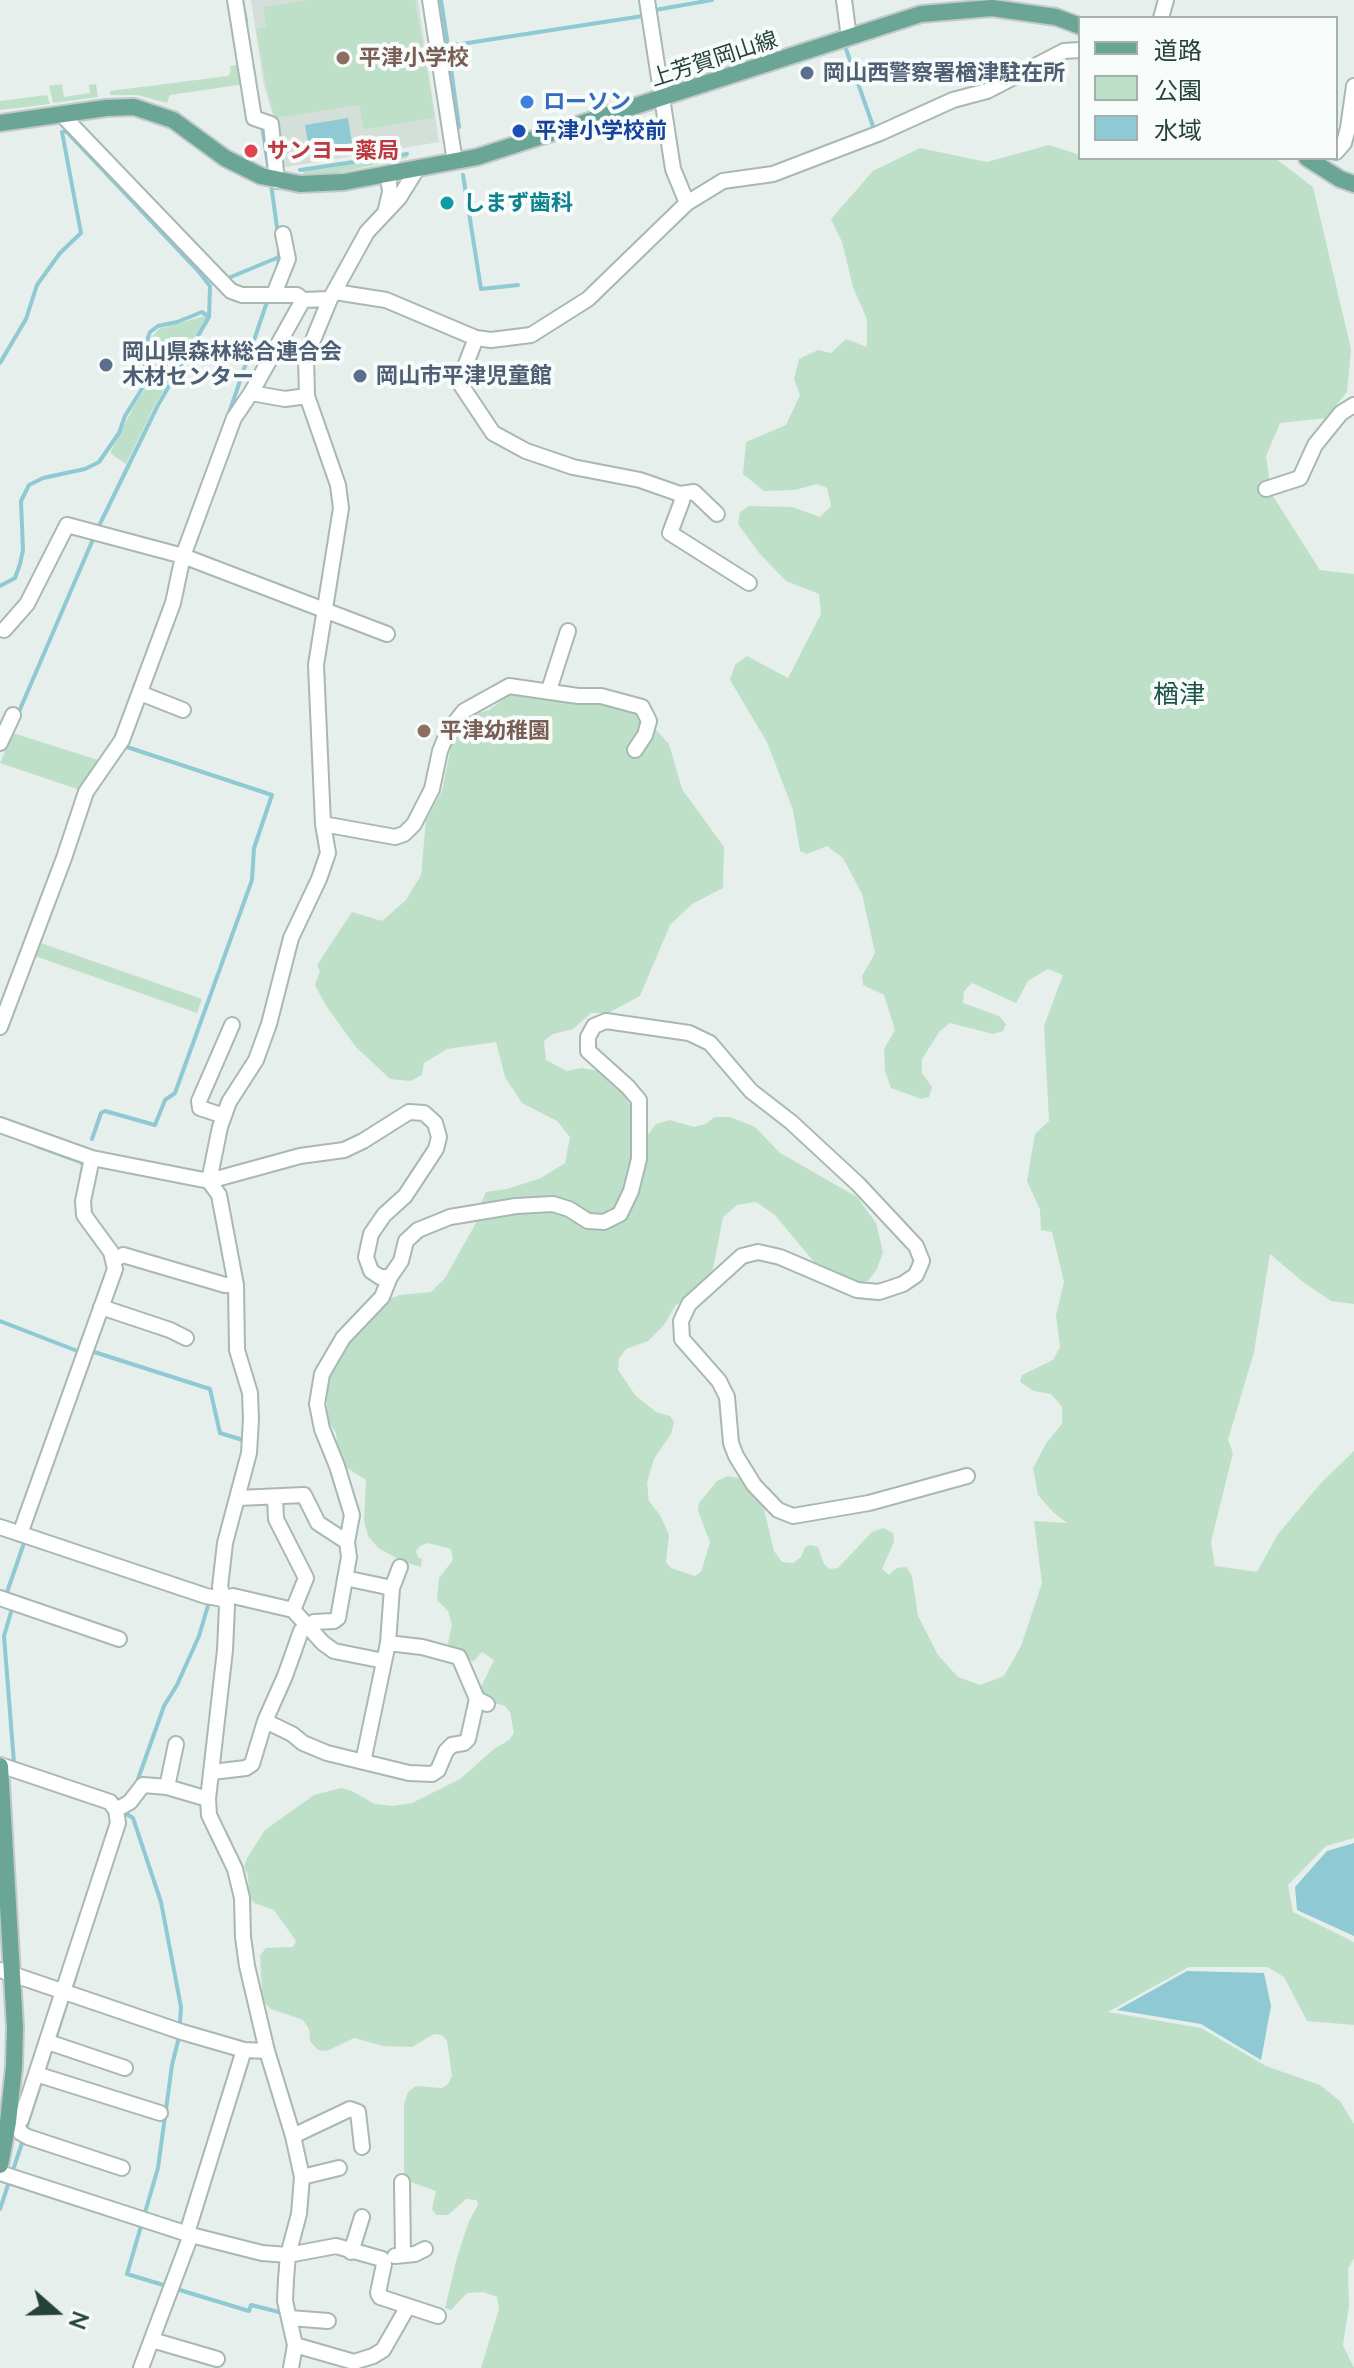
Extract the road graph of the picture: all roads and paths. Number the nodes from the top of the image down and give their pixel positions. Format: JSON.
{"nodes":[{"id":1,"x":235,"y":0,"type":"edge"},
{"id":2,"x":430,"y":0,"type":"edge"},
{"id":3,"x":844,"y":0,"type":"edge"},
{"id":4,"x":649,"y":8,"type":"edge"},
{"id":5,"x":1078,"y":25,"type":"edge"},
{"id":6,"x":849,"y":38,"type":"junction"},
{"id":7,"x":1078,"y":50,"type":"edge"},
{"id":8,"x":1354,"y":86,"type":"edge"},
{"id":9,"x":660,"y":99,"type":"junction"},
{"id":10,"x":64,"y":114,"type":"junction"},
{"id":11,"x":0,"y":123,"type":"edge"},
{"id":12,"x":1338,"y":150,"type":"edge"},
{"id":13,"x":455,"y":162,"type":"junction"},
{"id":14,"x":1327,"y":164,"type":"edge"},
{"id":15,"x":417,"y":169,"type":"junction"},
{"id":16,"x":388,"y":175,"type":"junction"},
{"id":17,"x":271,"y":179,"type":"junction"},
{"id":18,"x":1354,"y":184,"type":"edge"},
{"id":19,"x":687,"y":203,"type":"junction"},
{"id":20,"x":386,"y":210,"type":"junction"},
{"id":21,"x":283,"y":234,"type":"dead end"},
{"id":22,"x":271,"y":294,"type":"junction"},
{"id":23,"x":333,"y":296,"type":"junction"},
{"id":24,"x":303,"y":300,"type":"junction"},
{"id":25,"x":476,"y":338,"type":"junction"},
{"id":26,"x":251,"y":393,"type":"junction"},
{"id":27,"x":307,"y":396,"type":"junction"},
{"id":28,"x":1354,"y":405,"type":"edge"},
{"id":29,"x":1266,"y":489,"type":"dead end"},
{"id":30,"x":680,"y":494,"type":"junction"},
{"id":31,"x":717,"y":514,"type":"dead end"},
{"id":32,"x":180,"y":555,"type":"junction"},
{"id":33,"x":749,"y":583,"type":"dead end"},
{"id":34,"x":324,"y":611,"type":"junction"},
{"id":35,"x":4,"y":630,"type":"dead end"},
{"id":36,"x":568,"y":631,"type":"dead end"},
{"id":37,"x":387,"y":634,"type":"dead end"},
{"id":38,"x":549,"y":690,"type":"junction"},
{"id":39,"x":140,"y":693,"type":"junction"},
{"id":40,"x":183,"y":710,"type":"dead end"},
{"id":41,"x":13,"y":715,"type":"dead end"},
{"id":42,"x":0,"y":743,"type":"edge"},
{"id":43,"x":635,"y":750,"type":"dead end"},
{"id":44,"x":323,"y":824,"type":"junction"},
{"id":45,"x":232,"y":1025,"type":"dead end"},
{"id":46,"x":0,"y":1027,"type":"edge"},
{"id":47,"x":224,"y":1116,"type":"junction"},
{"id":48,"x":0,"y":1125,"type":"edge"},
{"id":49,"x":92,"y":1158,"type":"junction"},
{"id":50,"x":209,"y":1181,"type":"junction"},
{"id":51,"x":118,"y":1258,"type":"junction"},
{"id":52,"x":390,"y":1277,"type":"junction"},
{"id":53,"x":236,"y":1285,"type":"junction"},
{"id":54,"x":105,"y":1308,"type":"junction"},
{"id":55,"x":186,"y":1338,"type":"dead end"},
{"id":56,"x":967,"y":1476,"type":"dead end"},
{"id":57,"x":238,"y":1498,"type":"junction"},
{"id":58,"x":275,"y":1498,"type":"junction"},
{"id":59,"x":0,"y":1527,"type":"edge"},
{"id":60,"x":24,"y":1535,"type":"junction"},
{"id":61,"x":347,"y":1542,"type":"junction"},
{"id":62,"x":400,"y":1567,"type":"dead end"},
{"id":63,"x":345,"y":1578,"type":"junction"},
{"id":64,"x":392,"y":1588,"type":"junction"},
{"id":65,"x":0,"y":1598,"type":"edge"},
{"id":66,"x":223,"y":1599,"type":"junction"},
{"id":67,"x":293,"y":1610,"type":"junction"},
{"id":68,"x":307,"y":1626,"type":"junction"},
{"id":69,"x":119,"y":1639,"type":"dead end"},
{"id":70,"x":388,"y":1643,"type":"junction"},
{"id":71,"x":384,"y":1661,"type":"junction"},
{"id":72,"x":265,"y":1721,"type":"junction"},
{"id":73,"x":176,"y":1744,"type":"dead end"},
{"id":74,"x":363,"y":1762,"type":"junction"},
{"id":75,"x":0,"y":1765,"type":"edge"},
{"id":76,"x":212,"y":1772,"type":"junction"},
{"id":77,"x":167,"y":1787,"type":"junction"},
{"id":78,"x":208,"y":1799,"type":"junction"},
{"id":79,"x":116,"y":1810,"type":"junction"},
{"id":80,"x":6,"y":1972,"type":"edge"},
{"id":81,"x":68,"y":1994,"type":"junction"},
{"id":82,"x":52,"y":2043,"type":"junction"},
{"id":83,"x":244,"y":2050,"type":"junction"},
{"id":84,"x":267,"y":2051,"type":"junction"},
{"id":85,"x":125,"y":2068,"type":"dead end"},
{"id":86,"x":41,"y":2075,"type":"junction"},
{"id":87,"x":160,"y":2113,"type":"dead end"},
{"id":88,"x":18,"y":2129,"type":"junction"},
{"id":89,"x":293,"y":2136,"type":"junction"},
{"id":90,"x":362,"y":2147,"type":"dead end"},
{"id":91,"x":122,"y":2168,"type":"dead end"},
{"id":92,"x":339,"y":2168,"type":"dead end"},
{"id":93,"x":6,"y":2173,"type":"edge"},
{"id":94,"x":302,"y":2177,"type":"junction"},
{"id":95,"x":402,"y":2182,"type":"dead end"},
{"id":96,"x":362,"y":2217,"type":"dead end"},
{"id":97,"x":189,"y":2234,"type":"junction"},
{"id":98,"x":425,"y":2249,"type":"dead end"},
{"id":99,"x":351,"y":2252,"type":"junction"},
{"id":100,"x":403,"y":2254,"type":"junction"},
{"id":101,"x":288,"y":2255,"type":"junction"},
{"id":102,"x":382,"y":2259,"type":"junction"},
{"id":103,"x":407,"y":2308,"type":"junction"},
{"id":104,"x":438,"y":2316,"type":"dead end"},
{"id":105,"x":290,"y":2318,"type":"junction"},
{"id":106,"x":328,"y":2321,"type":"dead end"},
{"id":107,"x":155,"y":2341,"type":"junction"},
{"id":108,"x":295,"y":2345,"type":"junction"},
{"id":109,"x":217,"y":2359,"type":"dead end"},
{"id":110,"x":141,"y":2368,"type":"edge"},
{"id":111,"x":291,"y":2368,"type":"edge"}],
"edges":[{"from":1,"to":17,"type":"street"},
{"from":2,"to":13,"type":"street"},
{"from":3,"to":6,"type":"street"},
{"from":4,"to":9,"type":"street"},
{"from":5,"to":6,"type":"main road","name":"上芳賀岡山線"},
{"from":6,"to":9,"type":"main road","name":"上芳賀岡山線"},
{"from":7,"to":19,"type":"street"},
{"from":8,"to":12,"type":"street"},
{"from":9,"to":13,"type":"main road","name":"上芳賀岡山線"},
{"from":9,"to":19,"type":"street"},
{"from":10,"to":11,"type":"main road","name":"上芳賀岡山線"},
{"from":10,"to":17,"type":"main road","name":"上芳賀岡山線"},
{"from":10,"to":22,"type":"street"},
{"from":13,"to":15,"type":"main road","name":"上芳賀岡山線"},
{"from":14,"to":18,"type":"main road"},
{"from":15,"to":16,"type":"main road","name":"上芳賀岡山線"},
{"from":15,"to":20,"type":"street"},
{"from":16,"to":17,"type":"main road","name":"上芳賀岡山線"},
{"from":16,"to":20,"type":"street"},
{"from":19,"to":25,"type":"street"},
{"from":20,"to":23,"type":"street"},
{"from":21,"to":22,"type":"street"},
{"from":22,"to":24,"type":"street"},
{"from":23,"to":24,"type":"street"},
{"from":23,"to":25,"type":"street"},
{"from":23,"to":27,"type":"street"},
{"from":24,"to":26,"type":"street"},
{"from":25,"to":30,"type":"street"},
{"from":26,"to":27,"type":"street"},
{"from":26,"to":32,"type":"street"},
{"from":27,"to":34,"type":"street"},
{"from":28,"to":29,"type":"street"},
{"from":30,"to":31,"type":"street"},
{"from":30,"to":33,"type":"street"},
{"from":32,"to":34,"type":"street"},
{"from":32,"to":35,"type":"street"},
{"from":32,"to":39,"type":"street"},
{"from":34,"to":37,"type":"street"},
{"from":34,"to":44,"type":"street"},
{"from":36,"to":38,"type":"street"},
{"from":38,"to":43,"type":"street"},
{"from":38,"to":44,"type":"street"},
{"from":39,"to":40,"type":"street"},
{"from":39,"to":46,"type":"street"},
{"from":41,"to":42,"type":"street"},
{"from":44,"to":47,"type":"street"},
{"from":45,"to":47,"type":"street"},
{"from":47,"to":50,"type":"street"},
{"from":48,"to":49,"type":"street"},
{"from":49,"to":50,"type":"street"},
{"from":49,"to":51,"type":"street"},
{"from":50,"to":52,"type":"street"},
{"from":50,"to":53,"type":"street"},
{"from":51,"to":53,"type":"street"},
{"from":51,"to":54,"type":"street"},
{"from":52,"to":56,"type":"street"},
{"from":52,"to":61,"type":"street"},
{"from":53,"to":57,"type":"street"},
{"from":54,"to":55,"type":"street"},
{"from":54,"to":60,"type":"street"},
{"from":57,"to":58,"type":"street"},
{"from":57,"to":66,"type":"street"},
{"from":58,"to":61,"type":"street"},
{"from":58,"to":67,"type":"street"},
{"from":59,"to":60,"type":"street"},
{"from":60,"to":66,"type":"street"},
{"from":61,"to":63,"type":"street"},
{"from":62,"to":64,"type":"street"},
{"from":63,"to":64,"type":"street"},
{"from":63,"to":68,"type":"street"},
{"from":64,"to":70,"type":"street"},
{"from":65,"to":69,"type":"street"},
{"from":66,"to":67,"type":"street"},
{"from":66,"to":76,"type":"street"},
{"from":67,"to":68,"type":"street"},
{"from":68,"to":71,"type":"street"},
{"from":68,"to":72,"type":"street"},
{"from":70,"to":71,"type":"street"},
{"from":70,"to":74,"type":"street"},
{"from":71,"to":74,"type":"street"},
{"from":72,"to":74,"type":"street"},
{"from":72,"to":76,"type":"street"},
{"from":73,"to":77,"type":"street"},
{"from":75,"to":79,"type":"street"},
{"from":75,"to":80,"type":"main road"},
{"from":76,"to":78,"type":"street"},
{"from":77,"to":78,"type":"street"},
{"from":77,"to":79,"type":"street"},
{"from":78,"to":84,"type":"street"},
{"from":79,"to":81,"type":"street"},
{"from":80,"to":81,"type":"street"},
{"from":80,"to":88,"type":"main road"},
{"from":81,"to":82,"type":"street"},
{"from":81,"to":83,"type":"street"},
{"from":82,"to":85,"type":"street"},
{"from":82,"to":86,"type":"street"},
{"from":83,"to":84,"type":"street"},
{"from":83,"to":97,"type":"street"},
{"from":84,"to":89,"type":"street"},
{"from":86,"to":87,"type":"street"},
{"from":86,"to":88,"type":"street"},
{"from":88,"to":91,"type":"street"},
{"from":88,"to":93,"type":"main road"},
{"from":89,"to":90,"type":"street"},
{"from":89,"to":94,"type":"street"},
{"from":92,"to":94,"type":"street"},
{"from":93,"to":97,"type":"street"},
{"from":94,"to":101,"type":"street"},
{"from":95,"to":100,"type":"street"},
{"from":96,"to":99,"type":"street"},
{"from":97,"to":101,"type":"street"},
{"from":97,"to":107,"type":"street"},
{"from":98,"to":100,"type":"street"},
{"from":99,"to":101,"type":"street"},
{"from":99,"to":102,"type":"street"},
{"from":100,"to":102,"type":"street"},
{"from":101,"to":105,"type":"street"},
{"from":102,"to":103,"type":"street"},
{"from":103,"to":104,"type":"street"},
{"from":103,"to":108,"type":"street"},
{"from":105,"to":106,"type":"street"},
{"from":105,"to":108,"type":"street"},
{"from":107,"to":109,"type":"street"},
{"from":107,"to":110,"type":"street"},
{"from":108,"to":111,"type":"street"}]}
